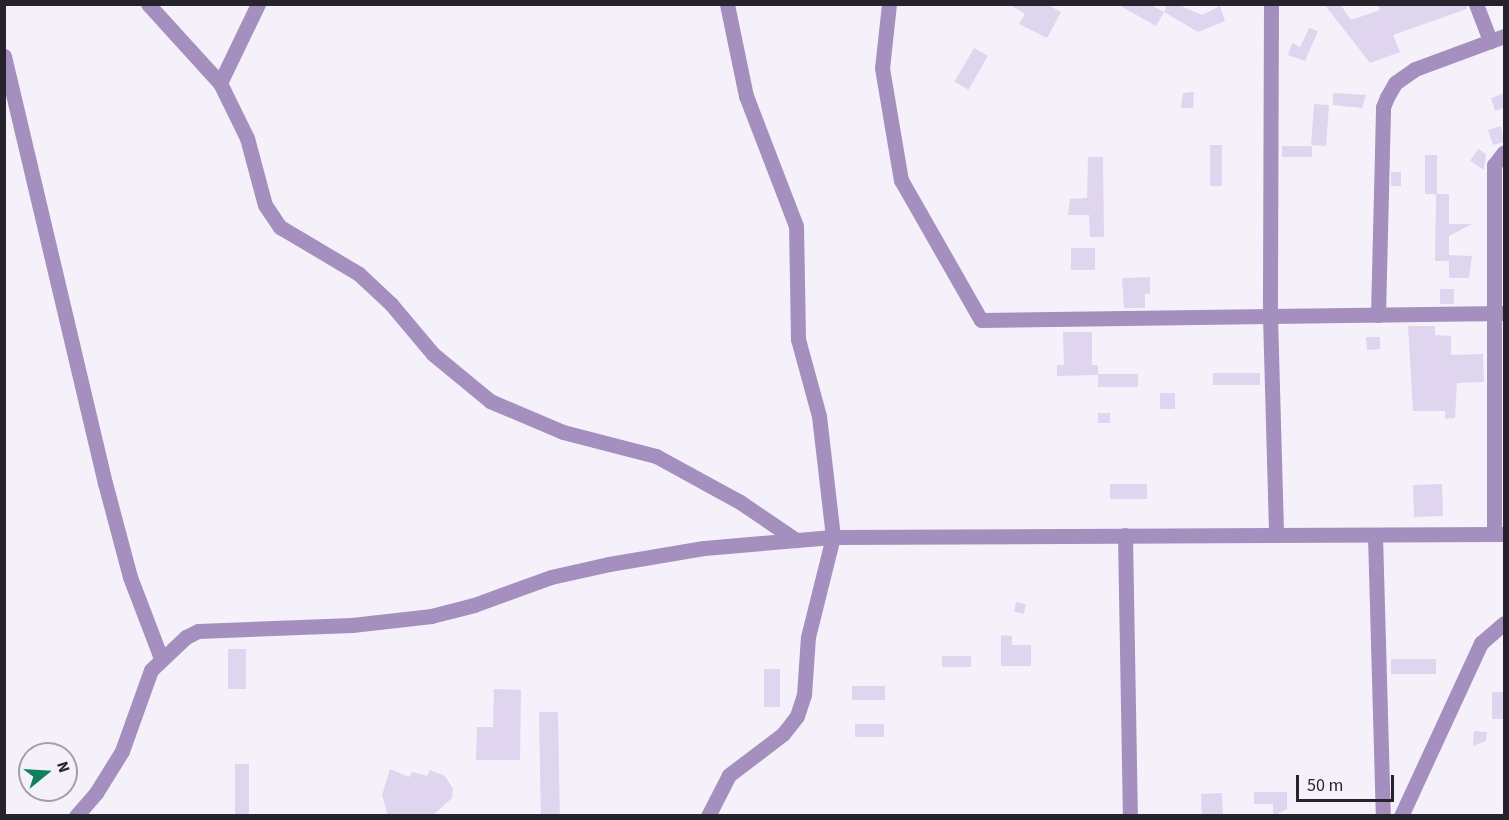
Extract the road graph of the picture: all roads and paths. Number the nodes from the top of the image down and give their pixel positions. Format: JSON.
{"nodes":[{"id":1,"x":148,"y":4,"type":"edge"},
{"id":2,"x":258,"y":4,"type":"edge"},
{"id":3,"x":727,"y":4,"type":"edge"},
{"id":4,"x":889,"y":4,"type":"edge"},
{"id":5,"x":1271,"y":4,"type":"edge"},
{"id":6,"x":1476,"y":4,"type":"edge"},
{"id":7,"x":1497,"y":38,"type":"edge"},
{"id":8,"x":4,"y":56,"type":"edge"},
{"id":9,"x":220,"y":83,"type":"junction"},
{"id":10,"x":1504,"y":152,"type":"edge"},
{"id":11,"x":1499,"y":206,"type":"edge"},
{"id":12,"x":1499,"y":313,"type":"edge"},
{"id":13,"x":1378,"y":315,"type":"junction"},
{"id":14,"x":1270,"y":316,"type":"junction"},
{"id":15,"x":1499,"y":423,"type":"edge"},
{"id":16,"x":1499,"y":534,"type":"edge"},
{"id":17,"x":1125,"y":535,"type":"junction"},
{"id":18,"x":1276,"y":535,"type":"junction"},
{"id":19,"x":1375,"y":535,"type":"junction"},
{"id":20,"x":833,"y":537,"type":"junction"},
{"id":21,"x":796,"y":540,"type":"junction"},
{"id":22,"x":1504,"y":623,"type":"edge"},
{"id":23,"x":160,"y":658,"type":"junction"},
{"id":24,"x":76,"y":816,"type":"edge"},
{"id":25,"x":708,"y":816,"type":"edge"},
{"id":26,"x":1130,"y":816,"type":"edge"},
{"id":27,"x":1383,"y":816,"type":"edge"},
{"id":28,"x":1401,"y":816,"type":"edge"}],
"edges":[{"from":1,"to":9,"type":"street"},
{"from":2,"to":9,"type":"street"},
{"from":3,"to":20,"type":"street"},
{"from":4,"to":14,"type":"street"},
{"from":5,"to":14,"type":"street"},
{"from":6,"to":7,"type":"street"},
{"from":7,"to":13,"type":"street"},
{"from":8,"to":23,"type":"street"},
{"from":9,"to":21,"type":"street"},
{"from":10,"to":11,"type":"street"},
{"from":11,"to":12,"type":"street"},
{"from":12,"to":13,"type":"street"},
{"from":12,"to":15,"type":"street"},
{"from":13,"to":14,"type":"street"},
{"from":14,"to":18,"type":"street"},
{"from":15,"to":16,"type":"street"},
{"from":16,"to":19,"type":"street"},
{"from":17,"to":18,"type":"street"},
{"from":17,"to":20,"type":"street"},
{"from":17,"to":26,"type":"street"},
{"from":18,"to":19,"type":"street"},
{"from":19,"to":27,"type":"street"},
{"from":20,"to":21,"type":"street"},
{"from":20,"to":25,"type":"street"},
{"from":21,"to":23,"type":"street"},
{"from":22,"to":28,"type":"street"},
{"from":23,"to":24,"type":"street"}]}
